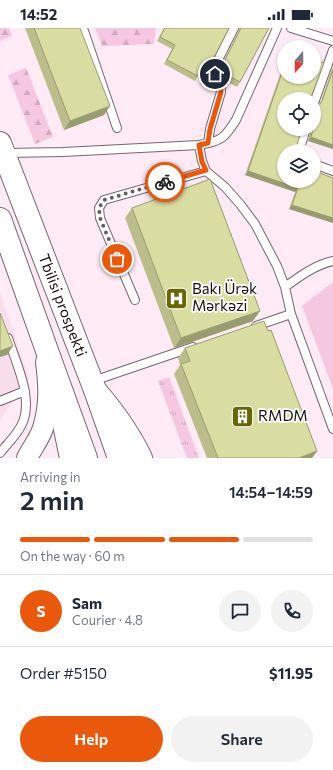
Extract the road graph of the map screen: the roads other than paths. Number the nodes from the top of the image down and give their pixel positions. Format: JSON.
{"nodes":[{"id":1,"x":83,"y":28,"type":"edge"},
{"id":2,"x":234,"y":28,"type":"edge"},
{"id":3,"x":277,"y":28,"type":"edge"},
{"id":4,"x":291,"y":28,"type":"edge"},
{"id":5,"x":333,"y":41,"type":"edge"},
{"id":6,"x":333,"y":50,"type":"edge"},
{"id":7,"x":318,"y":92,"type":"edge"},
{"id":8,"x":117,"y":128,"type":"dead end"},
{"id":9,"x":208,"y":143,"type":"junction"},
{"id":10,"x":199,"y":145,"type":"junction"},
{"id":11,"x":2,"y":148,"type":"edge"},
{"id":12,"x":321,"y":167,"type":"edge"},
{"id":13,"x":206,"y":170,"type":"junction"},
{"id":14,"x":333,"y":171,"type":"edge"},
{"id":15,"x":0,"y":219,"type":"edge"},
{"id":16,"x":333,"y":261,"type":"edge"},
{"id":17,"x":285,"y":287,"type":"junction"},
{"id":18,"x":135,"y":300,"type":"dead end"},
{"id":19,"x":291,"y":314,"type":"junction"},
{"id":20,"x":248,"y":329,"type":"edge"},
{"id":21,"x":5,"y":330,"type":"edge"},
{"id":22,"x":42,"y":337,"type":"junction"},
{"id":23,"x":197,"y":346,"type":"edge"},
{"id":24,"x":50,"y":359,"type":"junction"},
{"id":25,"x":94,"y":386,"type":"junction"},
{"id":26,"x":25,"y":391,"type":"junction"},
{"id":27,"x":0,"y":401,"type":"edge"},
{"id":28,"x":333,"y":429,"type":"edge"},
{"id":29,"x":0,"y":453,"type":"edge"},
{"id":30,"x":27,"y":458,"type":"edge"},
{"id":31,"x":72,"y":458,"type":"edge"},
{"id":32,"x":86,"y":458,"type":"edge"},
{"id":33,"x":119,"y":458,"type":"edge"},
{"id":34,"x":141,"y":458,"type":"edge"}],
"edges":[{"from":1,"to":8,"type":"lane"},
{"from":2,"to":9,"type":"lane"},
{"from":3,"to":9,"type":"lane"},
{"from":4,"to":5,"type":"lane"},
{"from":6,"to":7,"type":"lane"},
{"from":9,"to":10,"type":"lane"},
{"from":10,"to":11,"type":"lane"},
{"from":10,"to":13,"type":"lane"},
{"from":11,"to":25,"type":"main road","name":"Tbilisi prospekti"},
{"from":12,"to":14,"type":"lane"},
{"from":13,"to":17,"type":"lane"},
{"from":13,"to":18,"type":"lane"},
{"from":15,"to":22,"type":"main road","name":"Tbilisi prospekti"},
{"from":16,"to":17,"type":"lane"},
{"from":17,"to":19,"type":"lane"},
{"from":19,"to":20,"type":"lane"},
{"from":19,"to":28,"type":"lane"},
{"from":21,"to":26,"type":"lane"},
{"from":22,"to":24,"type":"main road","name":"Tbilisi prospekti"},
{"from":22,"to":30,"type":"street"},
{"from":23,"to":25,"type":"lane"},
{"from":24,"to":31,"type":"main road","name":"Tbilisi prospekti"},
{"from":24,"to":32,"type":"main road"},
{"from":25,"to":33,"type":"main road"},
{"from":25,"to":34,"type":"main road","name":"Tbilisi prospekti"},
{"from":26,"to":27,"type":"lane"},
{"from":26,"to":29,"type":"lane"}]}
